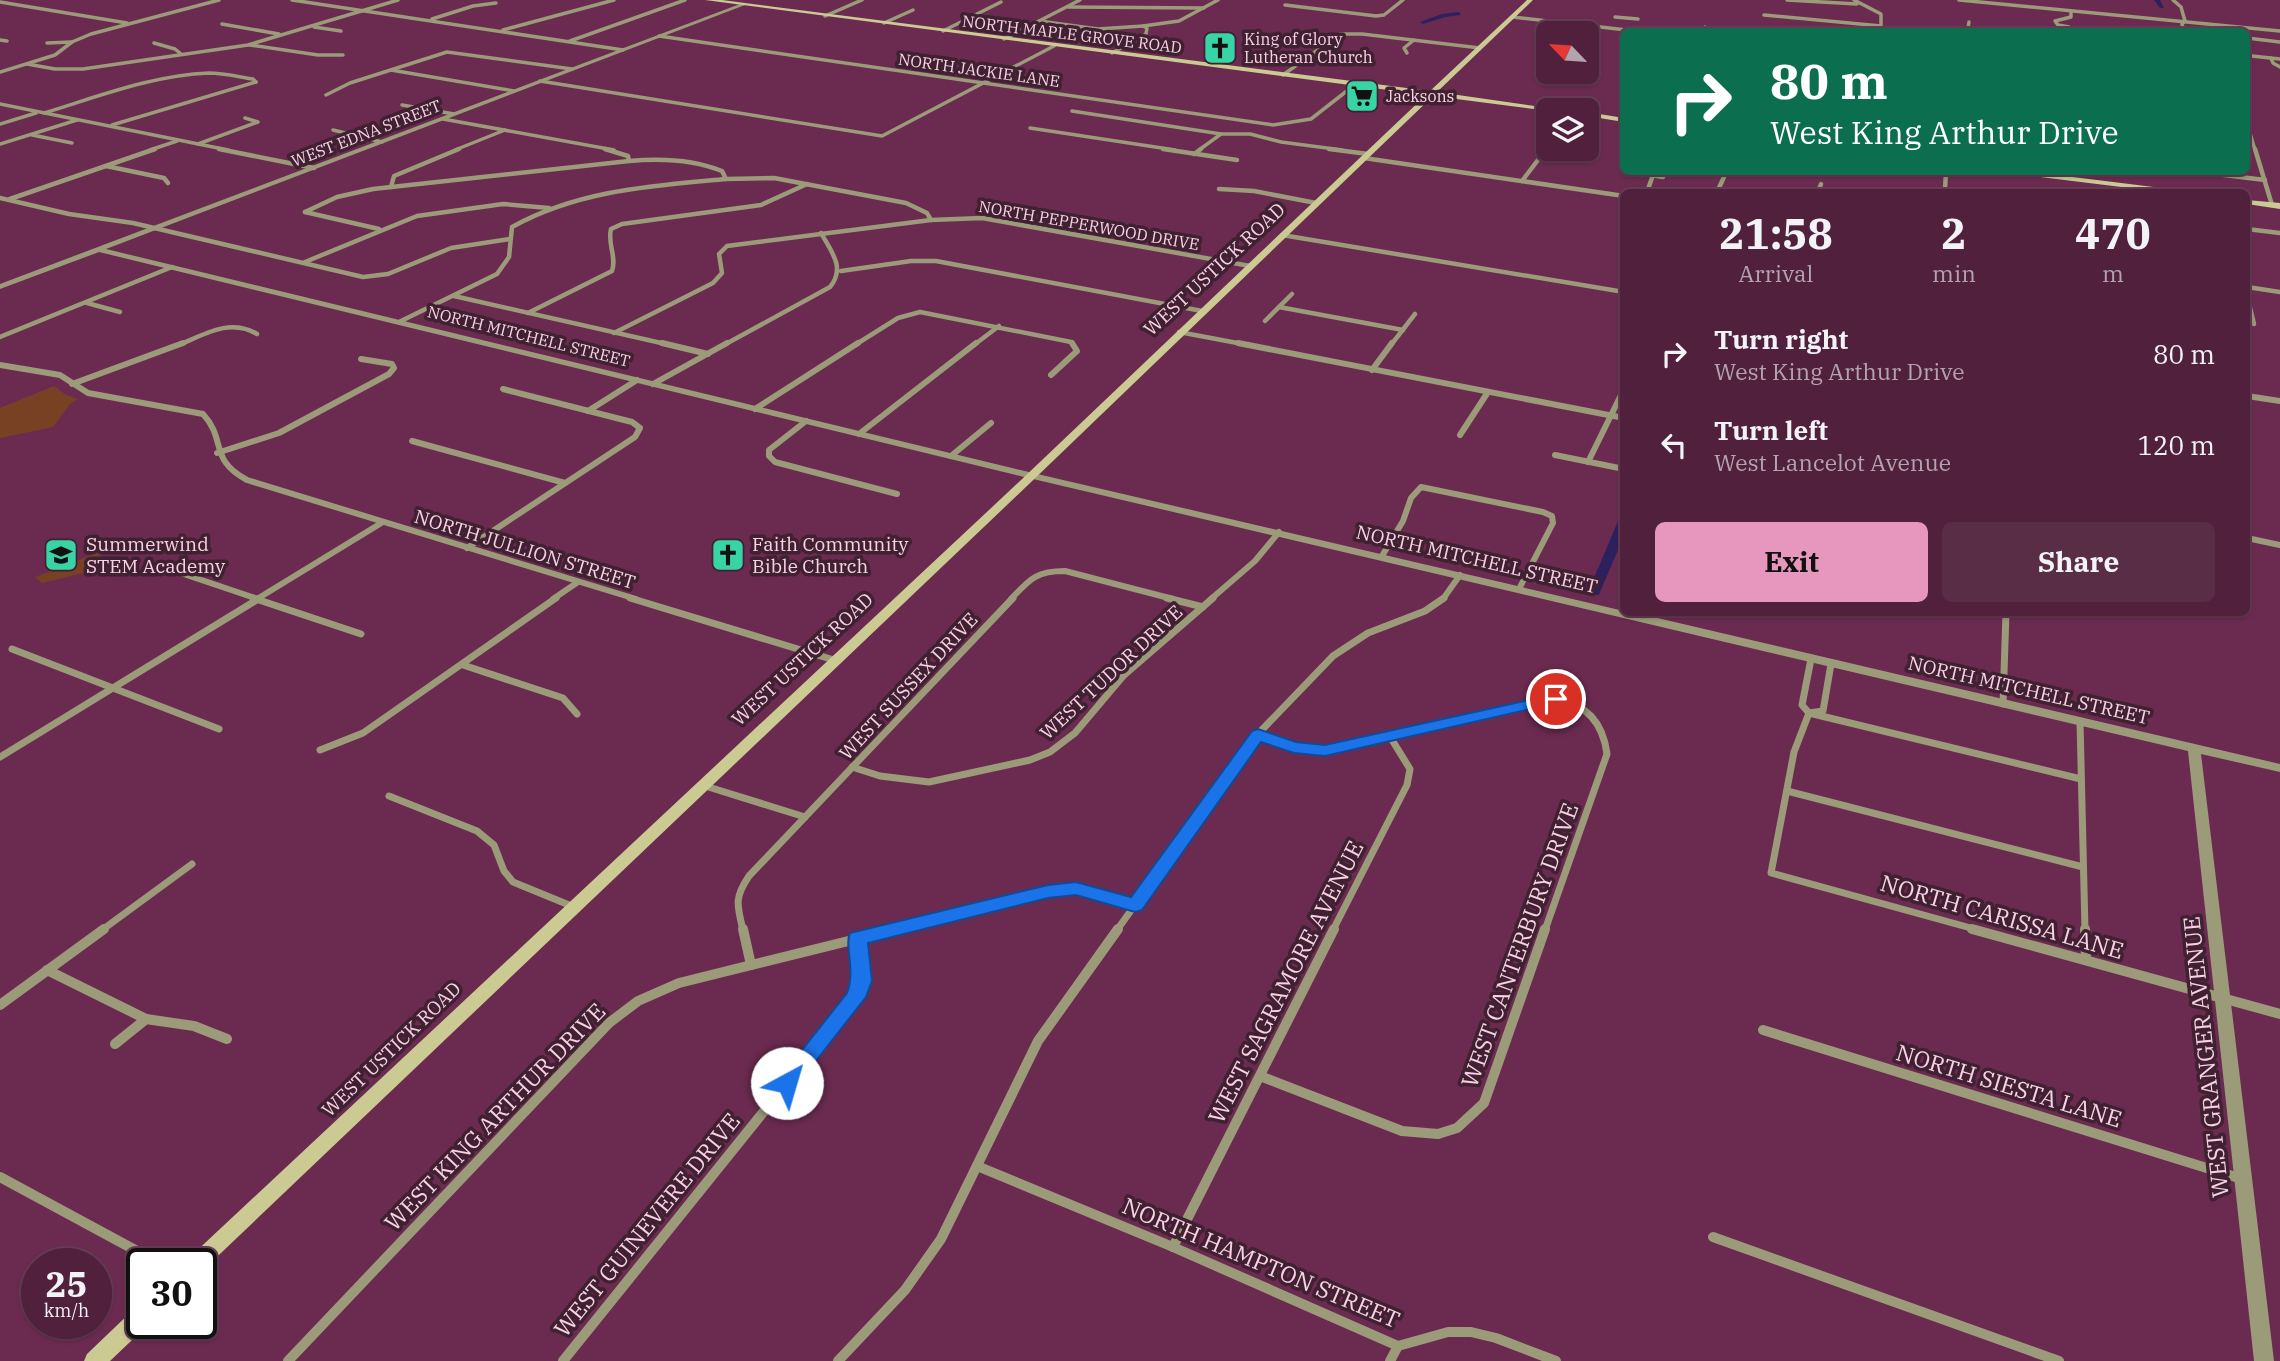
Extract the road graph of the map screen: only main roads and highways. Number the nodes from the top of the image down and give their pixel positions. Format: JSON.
{"nodes":[{"id":1,"x":708,"y":0,"type":"edge"},
{"id":2,"x":1529,"y":0,"type":"edge"},
{"id":3,"x":1434,"y":93,"type":"junction"},
{"id":4,"x":1536,"y":107,"type":"edge"},
{"id":5,"x":1599,"y":116,"type":"edge"},
{"id":6,"x":1620,"y":119,"type":"edge"},
{"id":7,"x":2040,"y":175,"type":"edge"},
{"id":8,"x":2154,"y":189,"type":"edge"},
{"id":9,"x":2250,"y":202,"type":"edge"},
{"id":10,"x":2276,"y":205,"type":"edge"},
{"id":11,"x":214,"y":1248,"type":"edge"},
{"id":12,"x":126,"y":1331,"type":"edge"},
{"id":13,"x":95,"y":1361,"type":"edge"}],
"edges":[{"from":1,"to":3,"type":"main road","name":"NORTH MAPLE GROVE ROAD"},
{"from":2,"to":3,"type":"main road","name":"WEST USTICK ROAD"},
{"from":3,"to":4,"type":"main road","name":"NORTH MAPLE GROVE ROAD"},
{"from":3,"to":11,"type":"main road","name":"WEST USTICK ROAD"},
{"from":5,"to":6,"type":"main road"},
{"from":7,"to":8,"type":"main road"},
{"from":9,"to":10,"type":"main road"},
{"from":12,"to":13,"type":"main road"}]}
